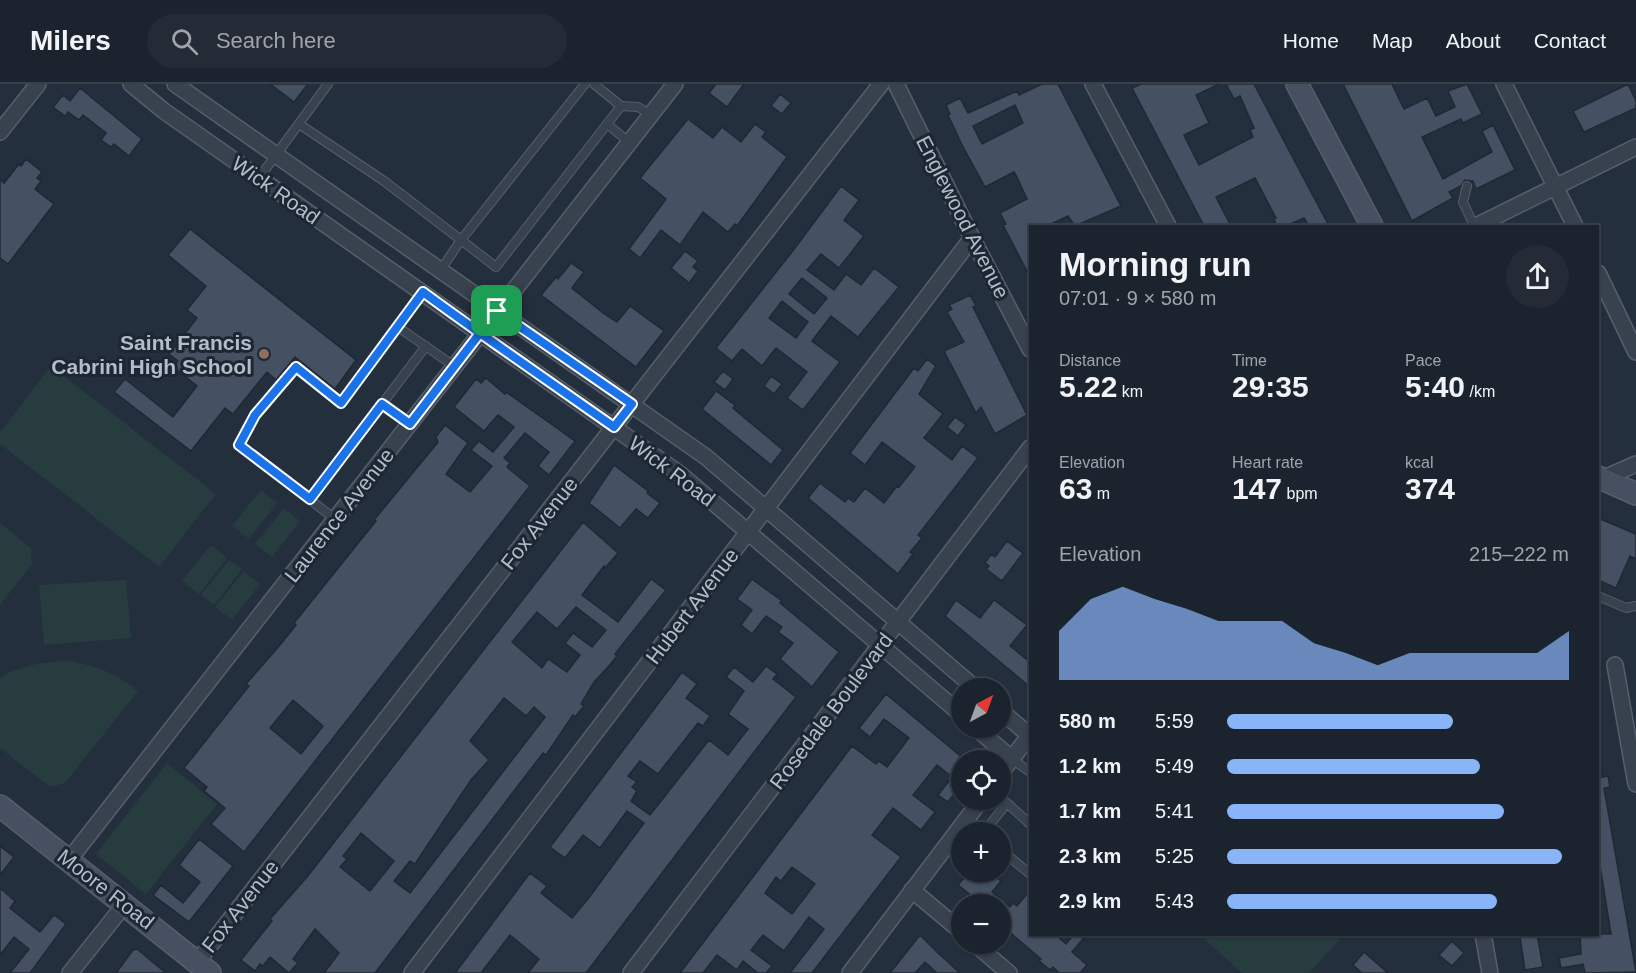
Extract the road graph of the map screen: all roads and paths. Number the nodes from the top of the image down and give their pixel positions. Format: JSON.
{"nodes":[{"id":1,"x":38,"y":84,"type":"edge"},
{"id":2,"x":131,"y":84,"type":"edge"},
{"id":3,"x":175,"y":84,"type":"edge"},
{"id":4,"x":328,"y":84,"type":"edge"},
{"id":5,"x":585,"y":84,"type":"edge"},
{"id":6,"x":594,"y":84,"type":"edge"},
{"id":7,"x":675,"y":84,"type":"edge"},
{"id":8,"x":881,"y":84,"type":"edge"},
{"id":9,"x":896,"y":84,"type":"edge"},
{"id":10,"x":1093,"y":84,"type":"edge"},
{"id":11,"x":1297,"y":84,"type":"edge"},
{"id":12,"x":1504,"y":84,"type":"edge"},
{"id":13,"x":621,"y":106,"type":"junction"},
{"id":14,"x":651,"y":114,"type":"junction"},
{"id":15,"x":298,"y":124,"type":"junction"},
{"id":16,"x":607,"y":124,"type":"junction"},
{"id":17,"x":0,"y":132,"type":"edge"},
{"id":18,"x":629,"y":142,"type":"junction"},
{"id":19,"x":1636,"y":147,"type":"edge"},
{"id":20,"x":276,"y":156,"type":"junction"},
{"id":21,"x":259,"y":178,"type":"junction"},
{"id":22,"x":1467,"y":186,"type":"dead end"},
{"id":23,"x":1555,"y":187,"type":"junction"},
{"id":24,"x":370,"y":222,"type":"junction"},
{"id":25,"x":1167,"y":225,"type":"edge"},
{"id":26,"x":1371,"y":225,"type":"edge"},
{"id":27,"x":1474,"y":225,"type":"edge"},
{"id":28,"x":1476,"y":225,"type":"edge"},
{"id":29,"x":1574,"y":225,"type":"edge"},
{"id":30,"x":972,"y":238,"type":"junction"},
{"id":31,"x":461,"y":240,"type":"junction"},
{"id":32,"x":355,"y":244,"type":"junction"},
{"id":33,"x":440,"y":271,"type":"junction"},
{"id":34,"x":1599,"y":275,"type":"edge"},
{"id":35,"x":423,"y":292,"type":"junction"},
{"id":36,"x":497,"y":311,"type":"junction"},
{"id":37,"x":398,"y":327,"type":"junction"},
{"id":38,"x":480,"y":333,"type":"junction"},
{"id":39,"x":426,"y":346,"type":"junction"},
{"id":40,"x":1029,"y":347,"type":"edge"},
{"id":41,"x":1636,"y":352,"type":"edge"},
{"id":42,"x":454,"y":366,"type":"junction"},
{"id":43,"x":382,"y":404,"type":"junction"},
{"id":44,"x":632,"y":404,"type":"junction"},
{"id":45,"x":410,"y":424,"type":"junction"},
{"id":46,"x":614,"y":427,"type":"junction"},
{"id":47,"x":1029,"y":449,"type":"edge"},
{"id":48,"x":1636,"y":464,"type":"edge"},
{"id":49,"x":1600,"y":478,"type":"edge"},
{"id":50,"x":1636,"y":494,"type":"edge"},
{"id":51,"x":310,"y":499,"type":"junction"},
{"id":52,"x":766,"y":509,"type":"junction"},
{"id":53,"x":335,"y":519,"type":"junction"},
{"id":54,"x":748,"y":532,"type":"junction"},
{"id":55,"x":1599,"y":596,"type":"edge"},
{"id":56,"x":1636,"y":606,"type":"edge"},
{"id":57,"x":898,"y":622,"type":"junction"},
{"id":58,"x":881,"y":645,"type":"junction"},
{"id":59,"x":1615,"y":665,"type":"dead end"},
{"id":60,"x":963,"y":678,"type":"edge"},
{"id":61,"x":951,"y":705,"type":"edge"},
{"id":62,"x":1011,"y":719,"type":"edge"},
{"id":63,"x":1029,"y":734,"type":"edge"},
{"id":64,"x":1029,"y":736,"type":"edge"},
{"id":65,"x":988,"y":738,"type":"edge"},
{"id":66,"x":1012,"y":759,"type":"junction"},
{"id":67,"x":1029,"y":771,"type":"edge"},
{"id":68,"x":1636,"y":784,"type":"edge"},
{"id":69,"x":0,"y":806,"type":"edge"},
{"id":70,"x":974,"y":810,"type":"edge"},
{"id":71,"x":967,"y":819,"type":"junction"},
{"id":72,"x":971,"y":822,"type":"edge"},
{"id":73,"x":991,"y":822,"type":"edge"},
{"id":74,"x":1029,"y":823,"type":"edge"},
{"id":75,"x":1011,"y":858,"type":"edge"},
{"id":76,"x":69,"y":860,"type":"junction"},
{"id":77,"x":1029,"y":873,"type":"edge"},
{"id":78,"x":912,"y":890,"type":"junction"},
{"id":79,"x":125,"y":904,"type":"junction"},
{"id":80,"x":951,"y":923,"type":"edge"},
{"id":81,"x":1483,"y":936,"type":"edge"},
{"id":82,"x":987,"y":954,"type":"edge"},
{"id":83,"x":203,"y":968,"type":"edge"},
{"id":84,"x":70,"y":973,"type":"edge"},
{"id":85,"x":412,"y":973,"type":"edge"},
{"id":86,"x":631,"y":973,"type":"edge"},
{"id":87,"x":850,"y":973,"type":"edge"},
{"id":88,"x":1009,"y":973,"type":"edge"},
{"id":89,"x":1490,"y":973,"type":"edge"}],
"edges":[{"from":1,"to":17,"type":"street"},
{"from":2,"to":21,"type":"street","name":"Wick Road"},
{"from":3,"to":20,"type":"street","name":"Wick Road"},
{"from":4,"to":15,"type":"lane"},
{"from":5,"to":31,"type":"lane"},
{"from":6,"to":13,"type":"lane"},
{"from":7,"to":14,"type":"street","name":"Laurence Avenue"},
{"from":8,"to":44,"type":"street","name":"Fox Avenue"},
{"from":9,"to":30,"type":"street","name":"Englewood Avenue"},
{"from":10,"to":25,"type":"street"},
{"from":11,"to":26,"type":"street"},
{"from":12,"to":23,"type":"street"},
{"from":13,"to":14,"type":"lane"},
{"from":13,"to":16,"type":"lane"},
{"from":14,"to":18,"type":"street","name":"Laurence Avenue"},
{"from":15,"to":20,"type":"lane"},
{"from":15,"to":31,"type":"lane"},
{"from":16,"to":18,"type":"lane"},
{"from":16,"to":31,"type":"lane"},
{"from":18,"to":36,"type":"street","name":"Laurence Avenue"},
{"from":19,"to":23,"type":"street"},
{"from":20,"to":21,"type":"lane"},
{"from":20,"to":24,"type":"street","name":"Wick Road"},
{"from":21,"to":32,"type":"street","name":"Wick Road"},
{"from":22,"to":27,"type":"lane"},
{"from":23,"to":28,"type":"street"},
{"from":23,"to":29,"type":"street"},
{"from":24,"to":32,"type":"street"},
{"from":24,"to":33,"type":"street","name":"Wick Road"},
{"from":30,"to":40,"type":"street","name":"Englewood Avenue"},
{"from":30,"to":52,"type":"street","name":"Hubert Avenue"},
{"from":31,"to":33,"type":"lane"},
{"from":32,"to":35,"type":"street","name":"Wick Road"},
{"from":33,"to":36,"type":"street","name":"Wick Road"},
{"from":34,"to":41,"type":"street"},
{"from":35,"to":37,"type":"lane"},
{"from":35,"to":38,"type":"street","name":"Wick Road"},
{"from":36,"to":38,"type":"street","name":"Laurence Avenue"},
{"from":36,"to":44,"type":"street","name":"Wick Road"},
{"from":37,"to":39,"type":"lane"},
{"from":37,"to":51,"type":"lane"},
{"from":38,"to":42,"type":"street","name":"Laurence Avenue"},
{"from":38,"to":46,"type":"street","name":"Wick Road"},
{"from":39,"to":42,"type":"lane"},
{"from":39,"to":43,"type":"lane"},
{"from":42,"to":45,"type":"street","name":"Laurence Avenue"},
{"from":43,"to":45,"type":"lane"},
{"from":43,"to":51,"type":"lane"},
{"from":44,"to":46,"type":"street","name":"Fox Avenue"},
{"from":44,"to":52,"type":"street","name":"Wick Road"},
{"from":45,"to":53,"type":"street","name":"Laurence Avenue"},
{"from":46,"to":54,"type":"street","name":"Wick Road"},
{"from":46,"to":83,"type":"street","name":"Fox Avenue"},
{"from":47,"to":57,"type":"street","name":"Rosedale Boulevard"},
{"from":48,"to":49,"type":"street"},
{"from":49,"to":50,"type":"street"},
{"from":51,"to":53,"type":"lane"},
{"from":52,"to":54,"type":"street","name":"Hubert Avenue"},
{"from":52,"to":57,"type":"street","name":"Wick Road"},
{"from":53,"to":76,"type":"street","name":"Laurence Avenue"},
{"from":54,"to":58,"type":"street","name":"Wick Road"},
{"from":54,"to":85,"type":"street","name":"Hubert Avenue"},
{"from":55,"to":56,"type":"lane"},
{"from":57,"to":58,"type":"street","name":"Rosedale Boulevard"},
{"from":57,"to":60,"type":"street","name":"Wick Road"},
{"from":58,"to":61,"type":"street","name":"Wick Road"},
{"from":58,"to":86,"type":"street","name":"Rosedale Boulevard"},
{"from":59,"to":68,"type":"street"},
{"from":62,"to":63,"type":"street"},
{"from":64,"to":66,"type":"street"},
{"from":65,"to":66,"type":"street"},
{"from":66,"to":67,"type":"lane"},
{"from":69,"to":76,"type":"street","name":"Moore Road"},
{"from":70,"to":71,"type":"street"},
{"from":71,"to":72,"type":"lane"},
{"from":71,"to":78,"type":"street"},
{"from":73,"to":74,"type":"lane"},
{"from":75,"to":77,"type":"lane"},
{"from":76,"to":79,"type":"street","name":"Moore Road"},
{"from":78,"to":80,"type":"street"},
{"from":78,"to":87,"type":"street"},
{"from":79,"to":83,"type":"street","name":"Moore Road"},
{"from":79,"to":84,"type":"street"},
{"from":81,"to":89,"type":"street"},
{"from":82,"to":88,"type":"street"}]}
